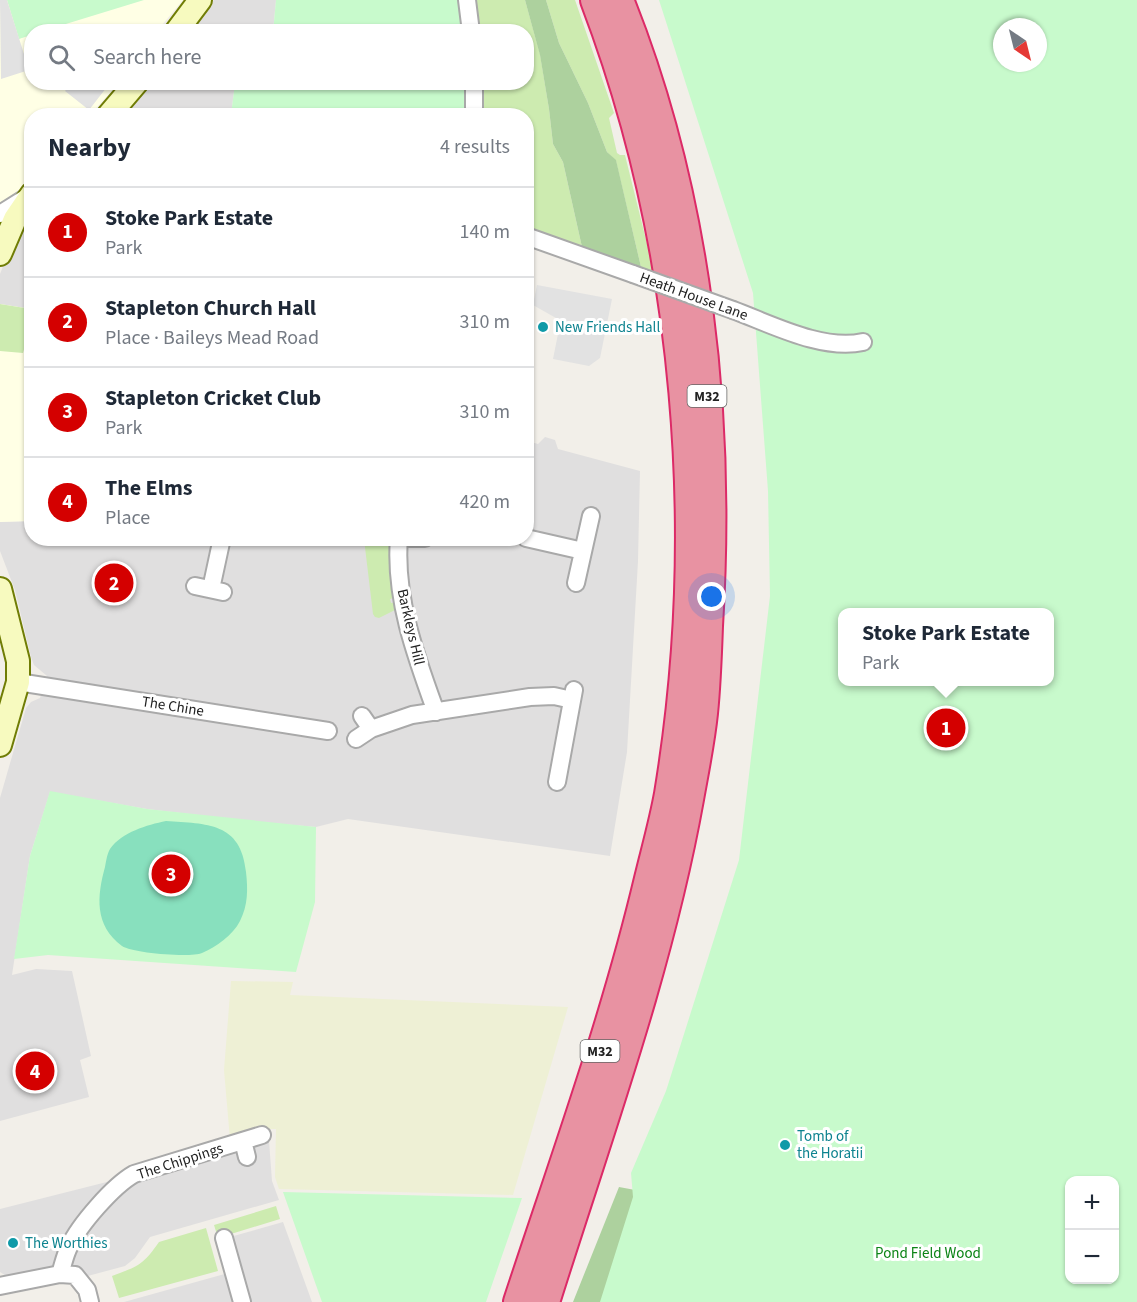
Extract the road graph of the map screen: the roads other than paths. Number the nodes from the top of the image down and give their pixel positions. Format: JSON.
{"nodes":[{"id":1,"x":200,"y":0,"type":"edge"},
{"id":2,"x":467,"y":0,"type":"edge"},
{"id":3,"x":595,"y":0,"type":"edge"},
{"id":4,"x":618,"y":0,"type":"edge"},
{"id":5,"x":182,"y":24,"type":"edge"},
{"id":6,"x":470,"y":24,"type":"edge"},
{"id":7,"x":130,"y":90,"type":"edge"},
{"id":8,"x":474,"y":90,"type":"edge"},
{"id":9,"x":115,"y":108,"type":"edge"},
{"id":10,"x":474,"y":108,"type":"edge"},
{"id":11,"x":24,"y":199,"type":"edge"},
{"id":12,"x":24,"y":206,"type":"edge"},
{"id":13,"x":0,"y":214,"type":"edge"},
{"id":14,"x":534,"y":239,"type":"edge"},
{"id":15,"x":2,"y":241,"type":"edge"},
{"id":16,"x":862,"y":342,"type":"dead end"},
{"id":17,"x":591,"y":516,"type":"dead end"},
{"id":18,"x":534,"y":540,"type":"edge"},
{"id":19,"x":220,"y":546,"type":"edge"},
{"id":20,"x":401,"y":546,"type":"edge"},
{"id":21,"x":583,"y":551,"type":"junction"},
{"id":22,"x":576,"y":583,"type":"dead end"},
{"id":23,"x":0,"y":589,"type":"edge"},
{"id":24,"x":209,"y":589,"type":"dead end"},
{"id":25,"x":18,"y":682,"type":"junction"},
{"id":26,"x":436,"y":712,"type":"junction"},
{"id":27,"x":328,"y":731,"type":"dead end"},
{"id":28,"x":356,"y":740,"type":"dead end"},
{"id":29,"x":0,"y":745,"type":"edge"},
{"id":30,"x":557,"y":782,"type":"dead end"},
{"id":31,"x":262,"y":1135,"type":"dead end"},
{"id":32,"x":224,"y":1238,"type":"dead end"},
{"id":33,"x":60,"y":1274,"type":"junction"},
{"id":34,"x":0,"y":1286,"type":"edge"},
{"id":35,"x":90,"y":1302,"type":"edge"},
{"id":36,"x":242,"y":1302,"type":"edge"},
{"id":37,"x":518,"y":1302,"type":"edge"},
{"id":38,"x":545,"y":1302,"type":"edge"}],
"edges":[{"from":1,"to":5,"type":"main road"},
{"from":2,"to":6,"type":"street"},
{"from":3,"to":37,"type":"highway","number":"M32"},
{"from":4,"to":38,"type":"highway","number":"M32"},
{"from":7,"to":9,"type":"main road"},
{"from":8,"to":10,"type":"street"},
{"from":11,"to":13,"type":"street"},
{"from":12,"to":15,"type":"main road"},
{"from":14,"to":16,"type":"street","name":"Heath House Lane","bridge":true},
{"from":17,"to":21,"type":"street"},
{"from":18,"to":21,"type":"street"},
{"from":19,"to":24,"type":"street"},
{"from":20,"to":26,"type":"street","name":"Barkleys Hill"},
{"from":21,"to":22,"type":"street"},
{"from":23,"to":25,"type":"main road"},
{"from":25,"to":27,"type":"street","name":"The Chine"},
{"from":25,"to":29,"type":"main road"},
{"from":26,"to":28,"type":"street"},
{"from":26,"to":30,"type":"street"},
{"from":31,"to":33,"type":"street","name":"The Chippings"},
{"from":32,"to":36,"type":"street"},
{"from":33,"to":34,"type":"street"},
{"from":33,"to":35,"type":"street"}]}
